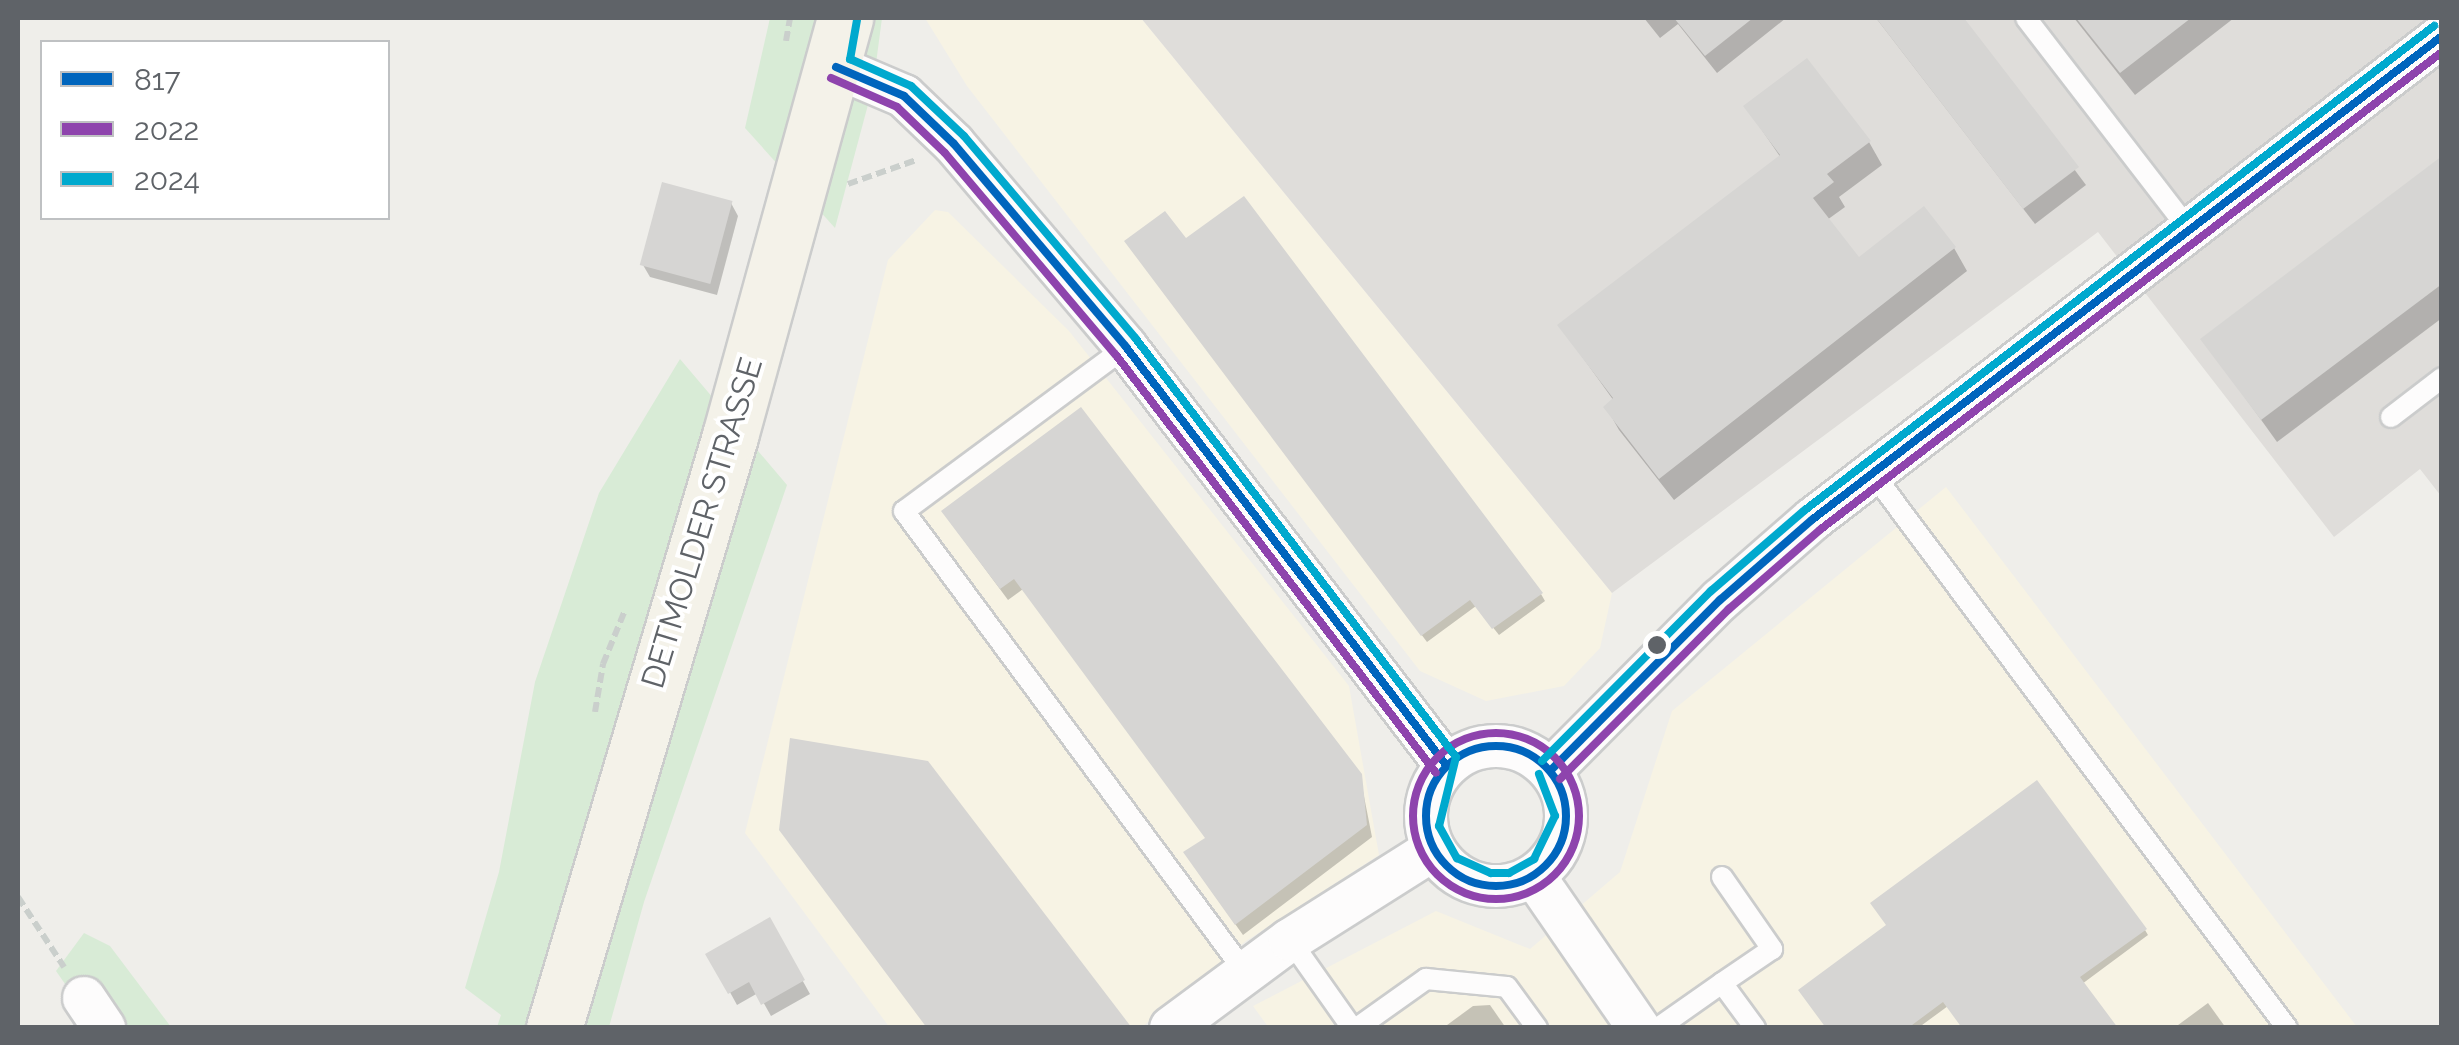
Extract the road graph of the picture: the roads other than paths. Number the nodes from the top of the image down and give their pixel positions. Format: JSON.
{"nodes":[{"id":1,"x":2026,"y":18,"type":"edge"},
{"id":2,"x":2442,"y":36,"type":"edge"},
{"id":3,"x":841,"y":42,"type":"edge"},
{"id":4,"x":2188,"y":228,"type":"junction"},
{"id":5,"x":1126,"y":347,"type":"junction"},
{"id":6,"x":2442,"y":378,"type":"edge"},
{"id":7,"x":2390,"y":417,"type":"dead end"},
{"id":8,"x":1874,"y":475,"type":"junction"},
{"id":9,"x":1446,"y":765,"type":"junction"},
{"id":10,"x":1551,"y":770,"type":"junction"},
{"id":11,"x":1434,"y":849,"type":"junction"},
{"id":12,"x":1534,"y":876,"type":"junction"},
{"id":13,"x":1722,"y":877,"type":"dead end"},
{"id":14,"x":1290,"y":940,"type":"junction"},
{"id":15,"x":1246,"y":972,"type":"junction"},
{"id":16,"x":1722,"y":984,"type":"junction"},
{"id":17,"x":554,"y":1028,"type":"edge"},
{"id":18,"x":1171,"y":1028,"type":"edge"},
{"id":19,"x":1354,"y":1028,"type":"edge"},
{"id":20,"x":1536,"y":1028,"type":"edge"},
{"id":21,"x":1639,"y":1028,"type":"edge"},
{"id":22,"x":1658,"y":1028,"type":"edge"},
{"id":23,"x":1755,"y":1028,"type":"edge"},
{"id":24,"x":2287,"y":1028,"type":"edge"}],
"edges":[{"from":1,"to":4,"type":"lane"},
{"from":2,"to":4,"type":"street"},
{"from":3,"to":5,"type":"street"},
{"from":3,"to":17,"type":"main road","name":"DETMOLDER STRASSE"},
{"from":4,"to":8,"type":"street"},
{"from":5,"to":9,"type":"street"},
{"from":5,"to":15,"type":"lane"},
{"from":6,"to":7,"type":"lane"},
{"from":8,"to":10,"type":"street"},
{"from":8,"to":24,"type":"lane"},
{"from":9,"to":10,"type":"street"},
{"from":9,"to":11,"type":"street"},
{"from":10,"to":12,"type":"street"},
{"from":11,"to":12,"type":"street"},
{"from":11,"to":14,"type":"street"},
{"from":12,"to":21,"type":"street"},
{"from":13,"to":16,"type":"lane"},
{"from":14,"to":15,"type":"street"},
{"from":14,"to":19,"type":"lane"},
{"from":15,"to":18,"type":"street"},
{"from":16,"to":22,"type":"lane"},
{"from":16,"to":23,"type":"lane"},
{"from":19,"to":20,"type":"lane"}]}
